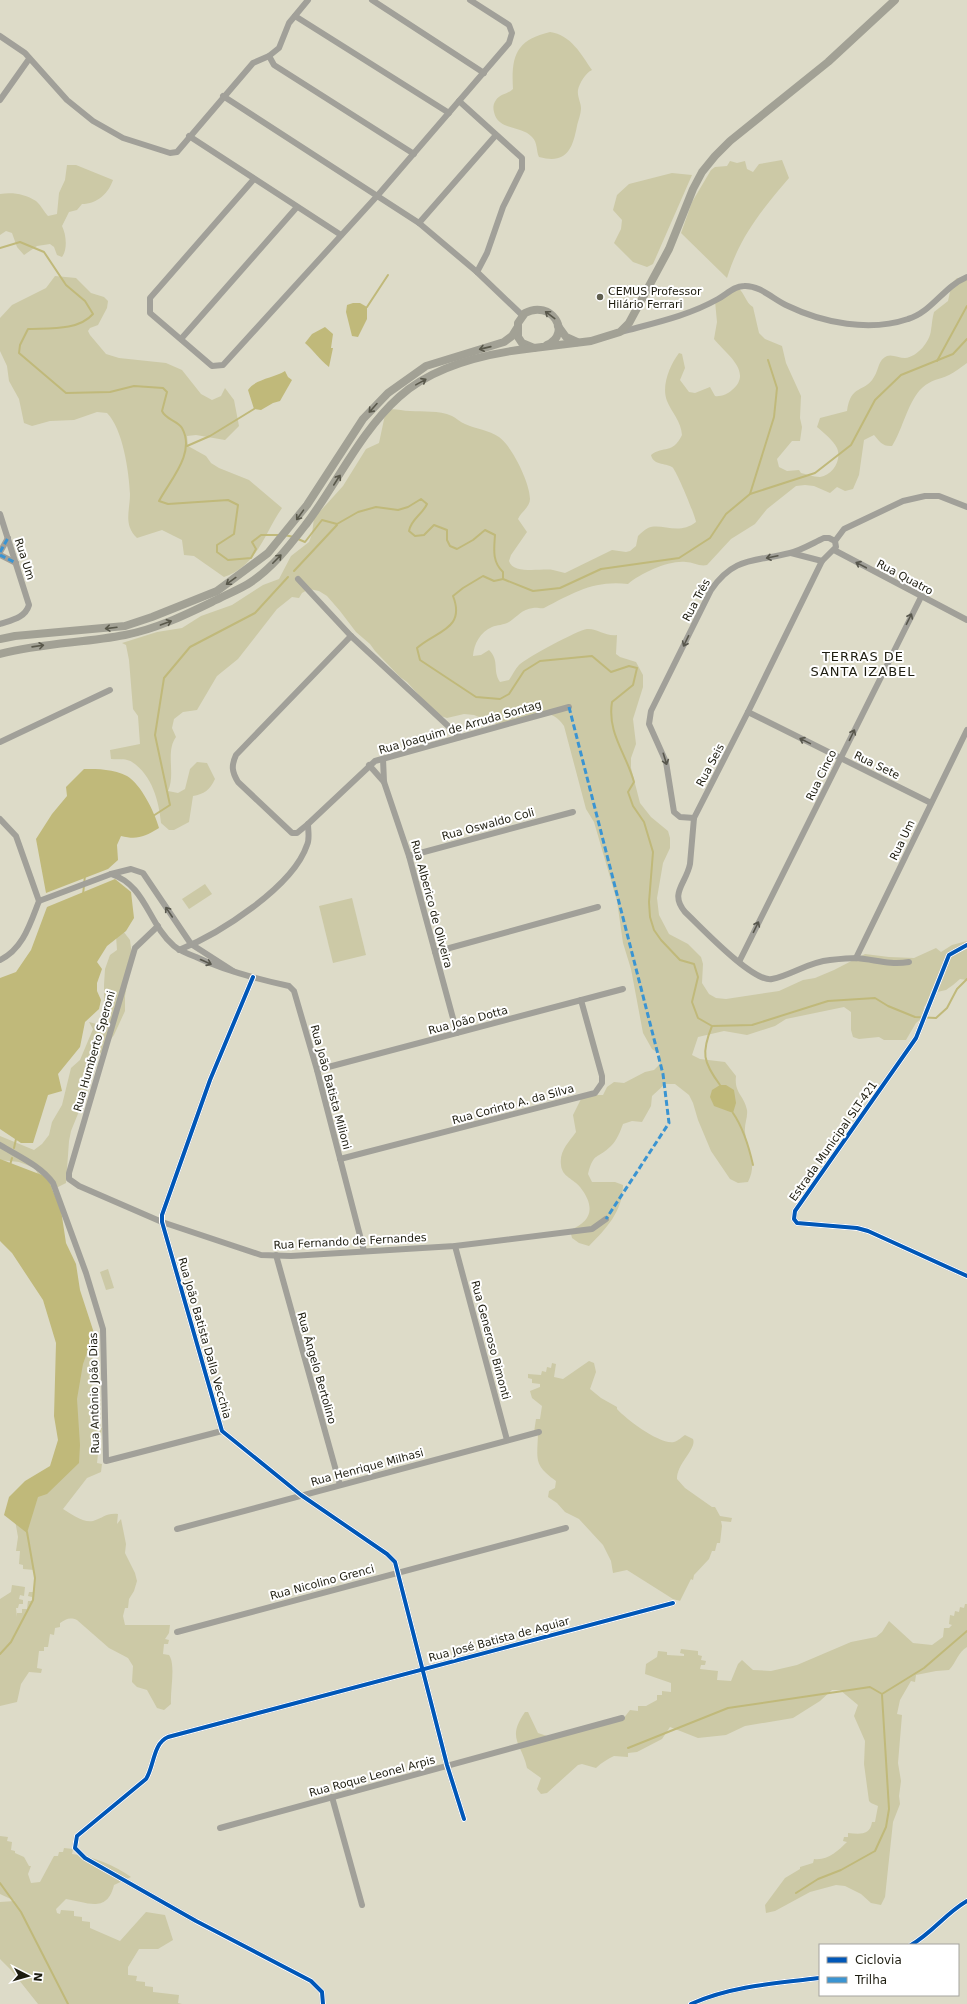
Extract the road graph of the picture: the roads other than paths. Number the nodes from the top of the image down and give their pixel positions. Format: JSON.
{"nodes":[{"id":1,"x":308,"y":0,"type":"edge"},
{"id":2,"x":372,"y":0,"type":"edge"},
{"id":3,"x":470,"y":0,"type":"edge"},
{"id":4,"x":895,"y":0,"type":"edge"},
{"id":5,"x":295,"y":16,"type":"junction"},
{"id":6,"x":0,"y":36,"type":"edge"},
{"id":7,"x":269,"y":56,"type":"junction"},
{"id":8,"x":30,"y":58,"type":"junction"},
{"id":9,"x":484,"y":72,"type":"junction"},
{"id":10,"x":223,"y":96,"type":"junction"},
{"id":11,"x":0,"y":100,"type":"edge"},
{"id":12,"x":460,"y":101,"type":"junction"},
{"id":13,"x":449,"y":113,"type":"junction"},
{"id":14,"x":496,"y":134,"type":"junction"},
{"id":15,"x":189,"y":136,"type":"junction"},
{"id":16,"x":414,"y":154,"type":"junction"},
{"id":17,"x":254,"y":178,"type":"junction"},
{"id":18,"x":378,"y":195,"type":"junction"},
{"id":19,"x":297,"y":207,"type":"junction"},
{"id":20,"x":419,"y":223,"type":"junction"},
{"id":21,"x":341,"y":235,"type":"junction"},
{"id":22,"x":477,"y":272,"type":"junction"},
{"id":23,"x":967,"y":277,"type":"edge"},
{"id":24,"x":522,"y":315,"type":"junction"},
{"id":25,"x":558,"y":326,"type":"junction"},
{"id":26,"x":517,"y":328,"type":"junction"},
{"id":27,"x":620,"y":332,"type":"junction"},
{"id":28,"x":181,"y":340,"type":"junction"},
{"id":29,"x":580,"y":342,"type":"junction"},
{"id":30,"x":547,"y":345,"type":"junction"},
{"id":31,"x":534,"y":348,"type":"junction"},
{"id":32,"x":967,"y":507,"type":"edge"},
{"id":33,"x":0,"y":514,"type":"edge"},
{"id":34,"x":8,"y":538,"type":"junction"},
{"id":35,"x":835,"y":541,"type":"junction"},
{"id":36,"x":834,"y":550,"type":"junction"},
{"id":37,"x":0,"y":552,"type":"edge"},
{"id":38,"x":791,"y":553,"type":"junction"},
{"id":39,"x":0,"y":555,"type":"edge"},
{"id":40,"x":822,"y":561,"type":"junction"},
{"id":41,"x":16,"y":563,"type":"junction"},
{"id":42,"x":298,"y":579,"type":"dead end"},
{"id":43,"x":920,"y":597,"type":"junction"},
{"id":44,"x":967,"y":620,"type":"edge"},
{"id":45,"x":0,"y":624,"type":"edge"},
{"id":46,"x":351,"y":636,"type":"junction"},
{"id":47,"x":0,"y":639,"type":"edge"},
{"id":48,"x":0,"y":654,"type":"edge"},
{"id":49,"x":110,"y":690,"type":"dead end"},
{"id":50,"x":569,"y":707,"type":"dead end"},
{"id":51,"x":748,"y":712,"type":"junction"},
{"id":52,"x":967,"y":730,"type":"edge"},
{"id":53,"x":460,"y":738,"type":"junction"},
{"id":54,"x":0,"y":742,"type":"edge"},
{"id":55,"x":840,"y":758,"type":"junction"},
{"id":56,"x":383,"y":759,"type":"junction"},
{"id":57,"x":369,"y":765,"type":"junction"},
{"id":58,"x":384,"y":782,"type":"junction"},
{"id":59,"x":931,"y":803,"type":"junction"},
{"id":60,"x":573,"y":812,"type":"dead end"},
{"id":61,"x":694,"y":818,"type":"junction"},
{"id":62,"x":0,"y":819,"type":"edge"},
{"id":63,"x":308,"y":824,"type":"junction"},
{"id":64,"x":409,"y":856,"type":"junction"},
{"id":65,"x":110,"y":874,"type":"junction"},
{"id":66,"x":39,"y":901,"type":"junction"},
{"id":67,"x":598,"y":907,"type":"dead end"},
{"id":68,"x":158,"y":926,"type":"junction"},
{"id":69,"x":191,"y":944,"type":"junction"},
{"id":70,"x":967,"y":945,"type":"edge"},
{"id":71,"x":179,"y":950,"type":"junction"},
{"id":72,"x":435,"y":952,"type":"junction"},
{"id":73,"x":856,"y":958,"type":"junction"},
{"id":74,"x":0,"y":960,"type":"edge"},
{"id":75,"x":739,"y":962,"type":"junction"},
{"id":76,"x":908,"y":962,"type":"dead end"},
{"id":77,"x":234,"y":972,"type":"junction"},
{"id":78,"x":253,"y":977,"type":"junction"},
{"id":79,"x":624,"y":988,"type":"dead end"},
{"id":80,"x":581,"y":1000,"type":"junction"},
{"id":81,"x":456,"y":1033,"type":"junction"},
{"id":82,"x":317,"y":1070,"type":"junction"},
{"id":83,"x":0,"y":1145,"type":"edge"},
{"id":84,"x":340,"y":1159,"type":"junction"},
{"id":85,"x":79,"y":1186,"type":"joint"},
{"id":86,"x":606,"y":1219,"type":"dead end"},
{"id":87,"x":162,"y":1222,"type":"junction"},
{"id":88,"x":455,"y":1246,"type":"junction"},
{"id":89,"x":364,"y":1251,"type":"junction"},
{"id":90,"x":276,"y":1255,"type":"junction"},
{"id":91,"x":967,"y":1276,"type":"edge"},
{"id":92,"x":222,"y":1431,"type":"junction"},
{"id":93,"x":539,"y":1432,"type":"dead end"},
{"id":94,"x":507,"y":1440,"type":"junction"},
{"id":95,"x":340,"y":1485,"type":"junction"},
{"id":96,"x":301,"y":1495,"type":"junction"},
{"id":97,"x":566,"y":1528,"type":"dead end"},
{"id":98,"x":177,"y":1529,"type":"dead end"},
{"id":99,"x":397,"y":1572,"type":"junction"},
{"id":100,"x":673,"y":1603,"type":"dead end"},
{"id":101,"x":177,"y":1632,"type":"dead end"},
{"id":102,"x":423,"y":1669,"type":"junction"},
{"id":103,"x":622,"y":1718,"type":"dead end"},
{"id":104,"x":447,"y":1765,"type":"junction"},
{"id":105,"x":332,"y":1797,"type":"junction"},
{"id":106,"x":464,"y":1819,"type":"dead end"},
{"id":107,"x":220,"y":1828,"type":"dead end"},
{"id":108,"x":967,"y":1901,"type":"edge"},
{"id":109,"x":362,"y":1905,"type":"dead end"},
{"id":110,"x":913,"y":1944,"type":"edge"},
{"id":111,"x":819,"y":1978,"type":"edge"},
{"id":112,"x":323,"y":2004,"type":"edge"},
{"id":113,"x":691,"y":2004,"type":"edge"}],
"edges":[{"from":1,"to":5,"type":"street"},
{"from":2,"to":9,"type":"street"},
{"from":3,"to":9,"type":"street"},
{"from":4,"to":27,"type":"main road"},
{"from":5,"to":7,"type":"street"},
{"from":5,"to":13,"type":"street"},
{"from":6,"to":8,"type":"street"},
{"from":7,"to":10,"type":"street"},
{"from":7,"to":16,"type":"street"},
{"from":8,"to":11,"type":"street"},
{"from":8,"to":15,"type":"street"},
{"from":9,"to":12,"type":"street"},
{"from":10,"to":15,"type":"street"},
{"from":10,"to":18,"type":"street"},
{"from":12,"to":13,"type":"street"},
{"from":12,"to":14,"type":"street"},
{"from":13,"to":16,"type":"street"},
{"from":14,"to":20,"type":"street"},
{"from":14,"to":22,"type":"street"},
{"from":15,"to":17,"type":"street"},
{"from":16,"to":18,"type":"street"},
{"from":17,"to":19,"type":"street"},
{"from":17,"to":28,"type":"street"},
{"from":18,"to":20,"type":"street"},
{"from":18,"to":21,"type":"street"},
{"from":19,"to":21,"type":"street"},
{"from":19,"to":28,"type":"street"},
{"from":20,"to":22,"type":"street"},
{"from":21,"to":28,"type":"street"},
{"from":22,"to":24,"type":"street"},
{"from":23,"to":27,"type":"street"},
{"from":25,"to":24,"type":"main road","one_way":true},
{"from":24,"to":26,"type":"main road"},
{"from":25,"to":29,"type":"main road"},
{"from":25,"to":30,"type":"main road"},
{"from":26,"to":31,"type":"main road"},
{"from":26,"to":47,"type":"main road","one_way":true},
{"from":27,"to":29,"type":"main road"},
{"from":29,"to":30,"type":"main road"},
{"from":30,"to":31,"type":"main road"},
{"from":48,"to":31,"type":"main road","one_way":true},
{"from":32,"to":35,"type":"street"},
{"from":33,"to":34,"type":"street","name":"Rua Um"},
{"from":34,"to":37,"type":"street"},
{"from":34,"to":41,"type":"street","name":"Rua Um"},
{"from":35,"to":36,"type":"street"},
{"from":35,"to":38,"type":"street","name":"Rua Três"},
{"from":36,"to":40,"type":"street","name":"Rua Seis"},
{"from":43,"to":36,"type":"street","name":"Rua Quatro","one_way":true},
{"from":38,"to":40,"type":"street"},
{"from":38,"to":61,"type":"street","name":"Rua Três","one_way":true},
{"from":39,"to":41,"type":"street"},
{"from":40,"to":51,"type":"street","name":"Rua Seis"},
{"from":41,"to":45,"type":"street","name":"Rua Um"},
{"from":42,"to":46,"type":"street"},
{"from":43,"to":44,"type":"street","name":"Rua Quatro"},
{"from":55,"to":43,"type":"street","name":"Rua Cinco","one_way":true},
{"from":46,"to":53,"type":"street"},
{"from":46,"to":63,"type":"street","name":"Rua Joaquim de Arruda Sontag"},
{"from":49,"to":54,"type":"street"},
{"from":50,"to":53,"type":"street","name":"Rua Joaquim de Arruda Sontag"},
{"from":55,"to":51,"type":"street","name":"Rua Sete","one_way":true},
{"from":51,"to":61,"type":"street","name":"Rua Seis"},
{"from":52,"to":59,"type":"street","name":"Rua Um"},
{"from":53,"to":56,"type":"street","name":"Rua Joaquim de Arruda Sontag"},
{"from":55,"to":59,"type":"street","name":"Rua Sete"},
{"from":75,"to":55,"type":"street","name":"Rua Cinco","one_way":true},
{"from":56,"to":57,"type":"street","name":"Rua Joaquim de Arruda Sontag"},
{"from":56,"to":58,"type":"street","name":"Rua Alberico de Oliveira"},
{"from":57,"to":58,"type":"street","name":"Rua Alberico de Oliveira"},
{"from":57,"to":63,"type":"street","name":"Rua Joaquim de Arruda Sontag"},
{"from":58,"to":64,"type":"street","name":"Rua Alberico de Oliveira"},
{"from":59,"to":73,"type":"street","name":"Rua Um"},
{"from":60,"to":64,"type":"street","name":"Rua Oswaldo Coli"},
{"from":61,"to":75,"type":"street","name":"Rua Seis"},
{"from":62,"to":66,"type":"street"},
{"from":63,"to":69,"type":"street"},
{"from":64,"to":72,"type":"street","name":"Rua Alberico de Oliveira"},
{"from":65,"to":66,"type":"street"},
{"from":65,"to":68,"type":"street"},
{"from":69,"to":65,"type":"street","one_way":true},
{"from":66,"to":74,"type":"street"},
{"from":67,"to":72,"type":"street"},
{"from":68,"to":71,"type":"street"},
{"from":68,"to":85,"type":"street","name":"Rua Humberto Speroni"},
{"from":69,"to":71,"type":"street"},
{"from":69,"to":77,"type":"street","name":"Rua João Batista Milioni"},
{"from":70,"to":91,"type":"street","name":"Estrada Municipal SLT-421"},
{"from":71,"to":77,"type":"street","name":"Rua João Batista Milioni","one_way":true},
{"from":72,"to":81,"type":"street","name":"Rua Alberico de Oliveira"},
{"from":73,"to":75,"type":"street","name":"Rua Seis"},
{"from":73,"to":76,"type":"street","name":"Rua Seis"},
{"from":77,"to":78,"type":"street","name":"Rua João Batista Milioni"},
{"from":78,"to":82,"type":"street","name":"Rua João Batista Milioni"},
{"from":78,"to":87,"type":"street","name":"Rua João Batista Dalla Vecchia"},
{"from":79,"to":80,"type":"street","name":"Rua João Dotta"},
{"from":80,"to":81,"type":"street","name":"Rua João Dotta"},
{"from":80,"to":84,"type":"street","name":"Rua Corinto A. da Silva"},
{"from":81,"to":82,"type":"street","name":"Rua João Dotta"},
{"from":82,"to":84,"type":"street","name":"Rua João Batista Milioni"},
{"from":83,"to":92,"type":"street","name":"Rua Antônio João Dias"},
{"from":84,"to":89,"type":"street","name":"Rua João Batista Milioni"},
{"from":85,"to":87,"type":"street","name":"Rua Fernando de Fernandes"},
{"from":86,"to":88,"type":"street","name":"Rua Fernando de Fernandes"},
{"from":87,"to":90,"type":"street","name":"Rua Fernando de Fernandes"},
{"from":87,"to":92,"type":"street","name":"Rua João Batista Dalla Vecchia"},
{"from":88,"to":89,"type":"street","name":"Rua Fernando de Fernandes"},
{"from":88,"to":94,"type":"street","name":"Rua Generoso Bimonti"},
{"from":89,"to":90,"type":"street","name":"Rua Fernando de Fernandes"},
{"from":90,"to":95,"type":"street","name":"Rua Ângelo Bertolino"},
{"from":92,"to":96,"type":"street","name":"Rua João Batista Dalla Vecchia"},
{"from":93,"to":94,"type":"street","name":"Rua Henrique Milhasi"},
{"from":94,"to":95,"type":"street","name":"Rua Henrique Milhasi"},
{"from":95,"to":96,"type":"street","name":"Rua Henrique Milhasi"},
{"from":96,"to":98,"type":"street","name":"Rua Henrique Milhasi"},
{"from":96,"to":99,"type":"street","name":"Rua João Batista Dalla Vecchia"},
{"from":97,"to":99,"type":"street","name":"Rua Nicolino Grenci"},
{"from":99,"to":101,"type":"street","name":"Rua Nicolino Grenci"},
{"from":99,"to":102,"type":"street","name":"Rua João Batista Dalla Vecchia"},
{"from":100,"to":102,"type":"street","name":"Rua José Batista de Aguiar"},
{"from":102,"to":104,"type":"street","name":"Rua João Batista Dalla Vecchia"},
{"from":102,"to":112,"type":"street","name":"Rua José Batista de Aguiar"},
{"from":103,"to":104,"type":"street","name":"Rua Roque Leonel Arpis"},
{"from":104,"to":105,"type":"street","name":"Rua Roque Leonel Arpis"},
{"from":104,"to":106,"type":"street","name":"Rua João Batista Dalla Vecchia"},
{"from":105,"to":107,"type":"street","name":"Rua Roque Leonel Arpis"},
{"from":105,"to":109,"type":"street"},
{"from":108,"to":110,"type":"street"},
{"from":111,"to":113,"type":"street"}]}
